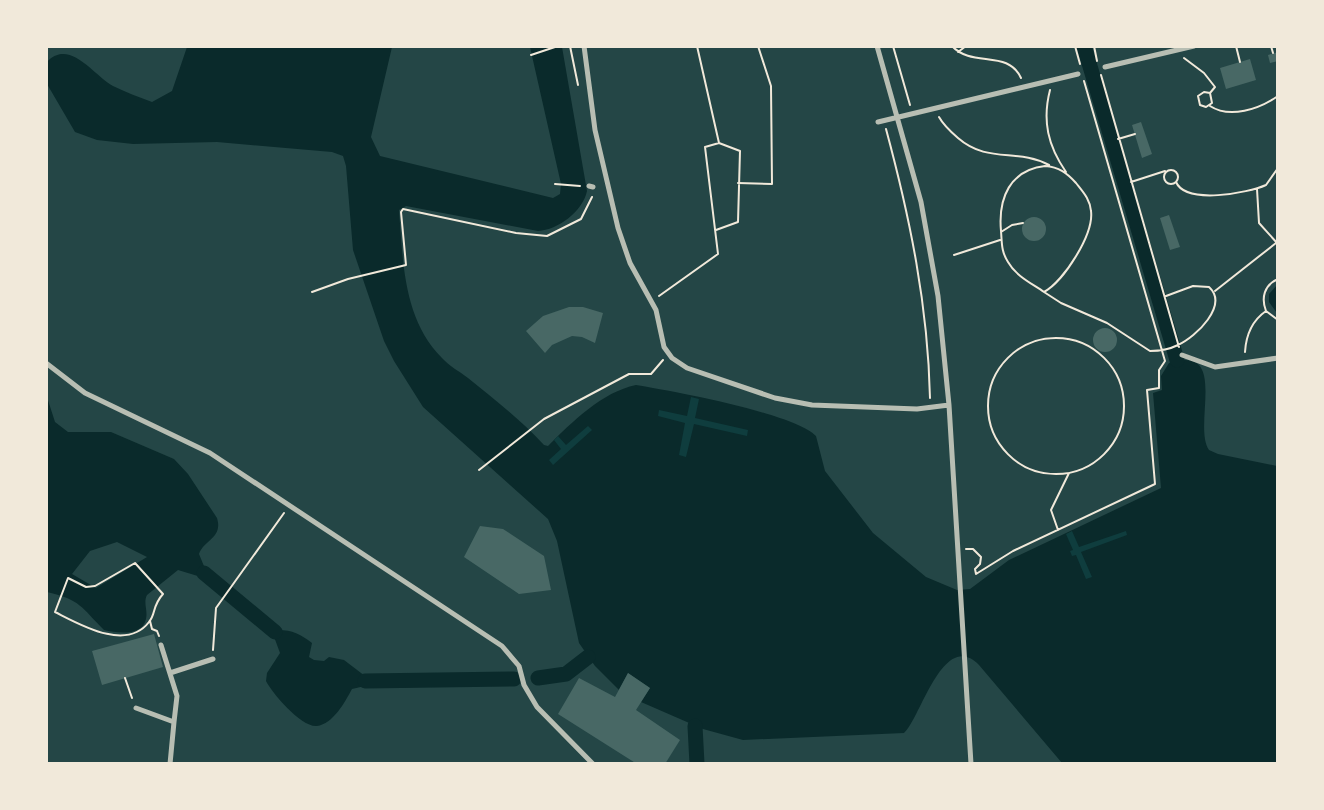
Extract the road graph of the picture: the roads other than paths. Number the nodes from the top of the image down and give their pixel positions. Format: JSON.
{"nodes":[{"id":1,"x":584,"y":46,"type":"edge"},
{"id":2,"x":876,"y":46,"type":"edge"},
{"id":3,"x":1194,"y":46,"type":"edge"},
{"id":4,"x":1105,"y":68,"type":"dead end"},
{"id":5,"x":1078,"y":74,"type":"dead end"},
{"id":6,"x":896,"y":117,"type":"junction"},
{"id":7,"x":881,"y":122,"type":"road end"},
{"id":8,"x":1182,"y":355,"type":"road end"},
{"id":9,"x":1278,"y":357,"type":"edge"},
{"id":10,"x":46,"y":363,"type":"edge"},
{"id":11,"x":949,"y":405,"type":"junction"},
{"id":12,"x":161,"y":645,"type":"road end"},
{"id":13,"x":213,"y":659,"type":"road end"},
{"id":14,"x":170,"y":673,"type":"junction"},
{"id":15,"x":136,"y":708,"type":"road end"},
{"id":16,"x":174,"y":722,"type":"junction"},
{"id":17,"x":170,"y":764,"type":"edge"},
{"id":18,"x":593,"y":764,"type":"edge"},
{"id":19,"x":970,"y":764,"type":"edge"}],
"edges":[{"from":1,"to":11,"type":"street"},
{"from":2,"to":6,"type":"street"},
{"from":3,"to":4,"type":"street"},
{"from":5,"to":6,"type":"street"},
{"from":6,"to":7,"type":"street"},
{"from":6,"to":11,"type":"street"},
{"from":8,"to":9,"type":"street"},
{"from":10,"to":18,"type":"street"},
{"from":11,"to":19,"type":"street"},
{"from":12,"to":14,"type":"street"},
{"from":13,"to":14,"type":"street"},
{"from":14,"to":16,"type":"street"},
{"from":15,"to":16,"type":"street"},
{"from":16,"to":17,"type":"street"}]}
